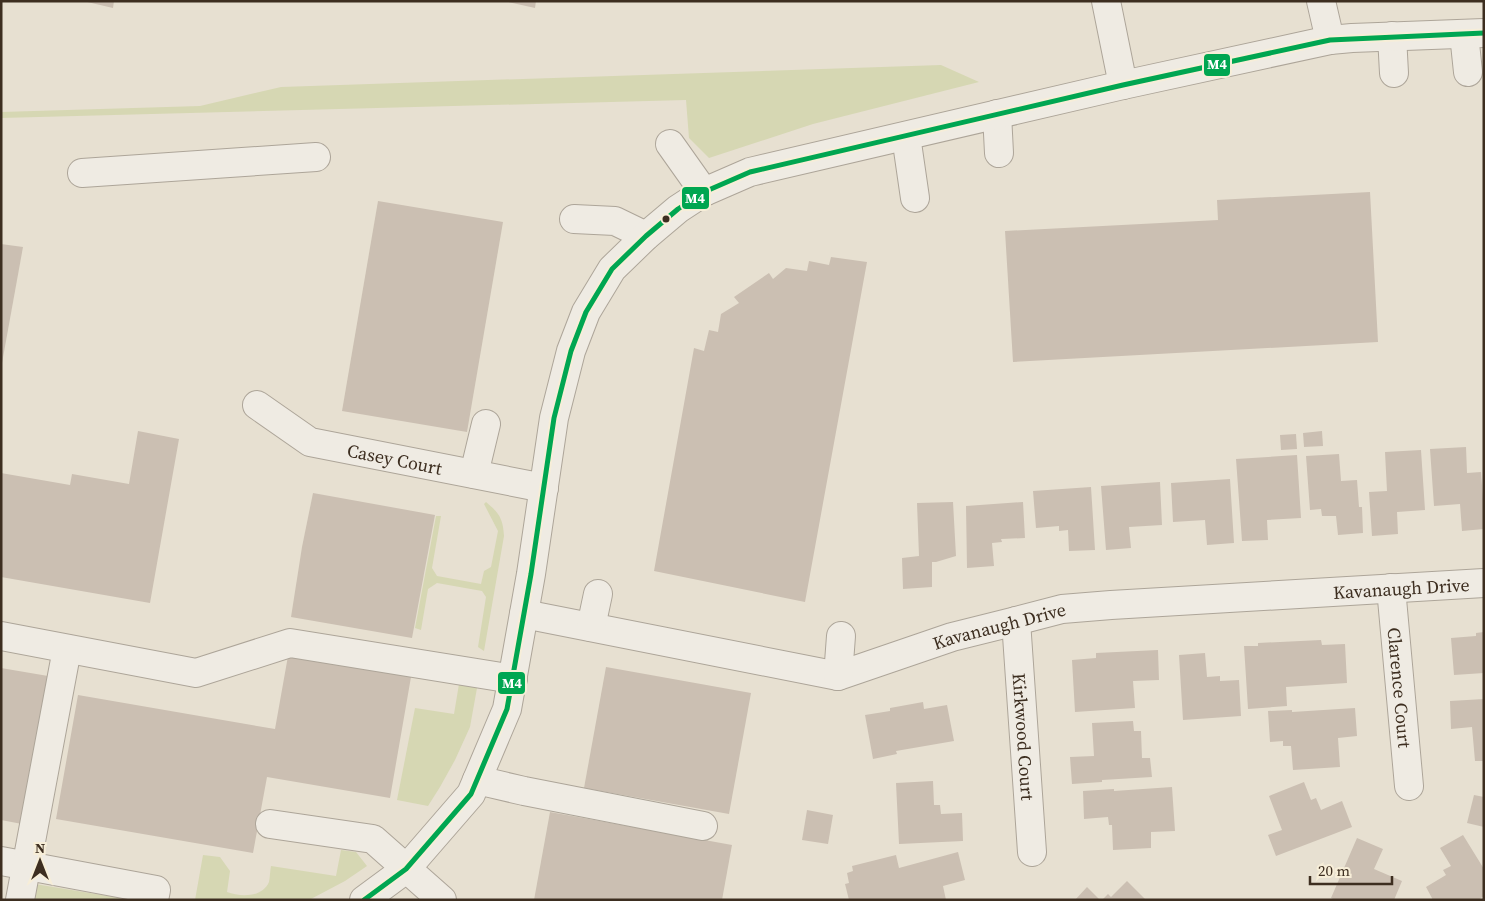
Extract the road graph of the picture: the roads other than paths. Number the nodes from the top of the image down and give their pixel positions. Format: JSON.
{"nodes":[{"id":1,"x":1106,"y":1,"type":"edge"},
{"id":2,"x":1321,"y":1,"type":"edge"},
{"id":3,"x":1474,"y":33,"type":"edge"},
{"id":4,"x":1392,"y":36,"type":"junction"},
{"id":5,"x":1330,"y":40,"type":"junction"},
{"id":6,"x":1468,"y":72,"type":"dead end"},
{"id":7,"x":1394,"y":73,"type":"dead end"},
{"id":8,"x":1123,"y":85,"type":"junction"},
{"id":9,"x":997,"y":114,"type":"junction"},
{"id":10,"x":906,"y":136,"type":"junction"},
{"id":11,"x":670,"y":144,"type":"dead end"},
{"id":12,"x":999,"y":153,"type":"dead end"},
{"id":13,"x":316,"y":157,"type":"dead end"},
{"id":14,"x":82,"y":173,"type":"dead end"},
{"id":15,"x":704,"y":192,"type":"junction"},
{"id":16,"x":915,"y":198,"type":"dead end"},
{"id":17,"x":574,"y":219,"type":"dead end"},
{"id":18,"x":646,"y":236,"type":"junction"},
{"id":19,"x":257,"y":405,"type":"dead end"},
{"id":20,"x":486,"y":424,"type":"dead end"},
{"id":21,"x":474,"y":474,"type":"junction"},
{"id":22,"x":544,"y":488,"type":"junction"},
{"id":23,"x":1484,"y":583,"type":"edge"},
{"id":24,"x":1391,"y":588,"type":"junction"},
{"id":25,"x":598,"y":594,"type":"dead end"},
{"id":26,"x":524,"y":614,"type":"junction"},
{"id":27,"x":1016,"y":620,"type":"junction"},
{"id":28,"x":591,"y":627,"type":"junction"},
{"id":29,"x":1,"y":636,"type":"edge"},
{"id":30,"x":841,"y":636,"type":"dead end"},
{"id":31,"x":67,"y":649,"type":"junction"},
{"id":32,"x":838,"y":676,"type":"junction"},
{"id":33,"x":513,"y":679,"type":"junction"},
{"id":34,"x":477,"y":780,"type":"junction"},
{"id":35,"x":1409,"y":786,"type":"dead end"},
{"id":36,"x":270,"y":824,"type":"dead end"},
{"id":37,"x":703,"y":826,"type":"dead end"},
{"id":38,"x":1032,"y":852,"type":"dead end"},
{"id":39,"x":14,"y":863,"type":"edge"},
{"id":40,"x":406,"y":869,"type":"junction"},
{"id":41,"x":20,"y":900,"type":"edge"},
{"id":42,"x":154,"y":900,"type":"edge"},
{"id":43,"x":364,"y":900,"type":"edge"},
{"id":44,"x":442,"y":900,"type":"edge"}],
"edges":[{"from":1,"to":8,"type":"street"},
{"from":2,"to":5,"type":"street"},
{"from":3,"to":4,"type":"street"},
{"from":3,"to":6,"type":"street"},
{"from":4,"to":5,"type":"street"},
{"from":4,"to":7,"type":"street"},
{"from":5,"to":8,"type":"street"},
{"from":8,"to":9,"type":"street"},
{"from":9,"to":10,"type":"street"},
{"from":9,"to":12,"type":"street"},
{"from":10,"to":15,"type":"street"},
{"from":10,"to":16,"type":"street"},
{"from":11,"to":15,"type":"street"},
{"from":13,"to":14,"type":"street"},
{"from":15,"to":18,"type":"street"},
{"from":17,"to":18,"type":"street"},
{"from":18,"to":22,"type":"street"},
{"from":19,"to":21,"type":"street","name":"Casey Court"},
{"from":20,"to":21,"type":"street"},
{"from":21,"to":22,"type":"street","name":"Casey Court"},
{"from":22,"to":26,"type":"street"},
{"from":23,"to":24,"type":"street","name":"Kavanaugh Drive"},
{"from":24,"to":27,"type":"street","name":"Kavanaugh Drive"},
{"from":24,"to":35,"type":"street","name":"Clarence Court"},
{"from":25,"to":28,"type":"street"},
{"from":26,"to":28,"type":"street"},
{"from":26,"to":33,"type":"street"},
{"from":27,"to":32,"type":"street","name":"Kavanaugh Drive"},
{"from":27,"to":38,"type":"street","name":"Kirkwood Court"},
{"from":28,"to":32,"type":"street"},
{"from":29,"to":31,"type":"street"},
{"from":30,"to":32,"type":"street"},
{"from":31,"to":33,"type":"street"},
{"from":31,"to":39,"type":"street"},
{"from":33,"to":34,"type":"street"},
{"from":34,"to":37,"type":"street"},
{"from":34,"to":40,"type":"street"},
{"from":36,"to":40,"type":"street"},
{"from":39,"to":41,"type":"street"},
{"from":39,"to":42,"type":"street"},
{"from":40,"to":43,"type":"street"},
{"from":40,"to":44,"type":"street"}]}
